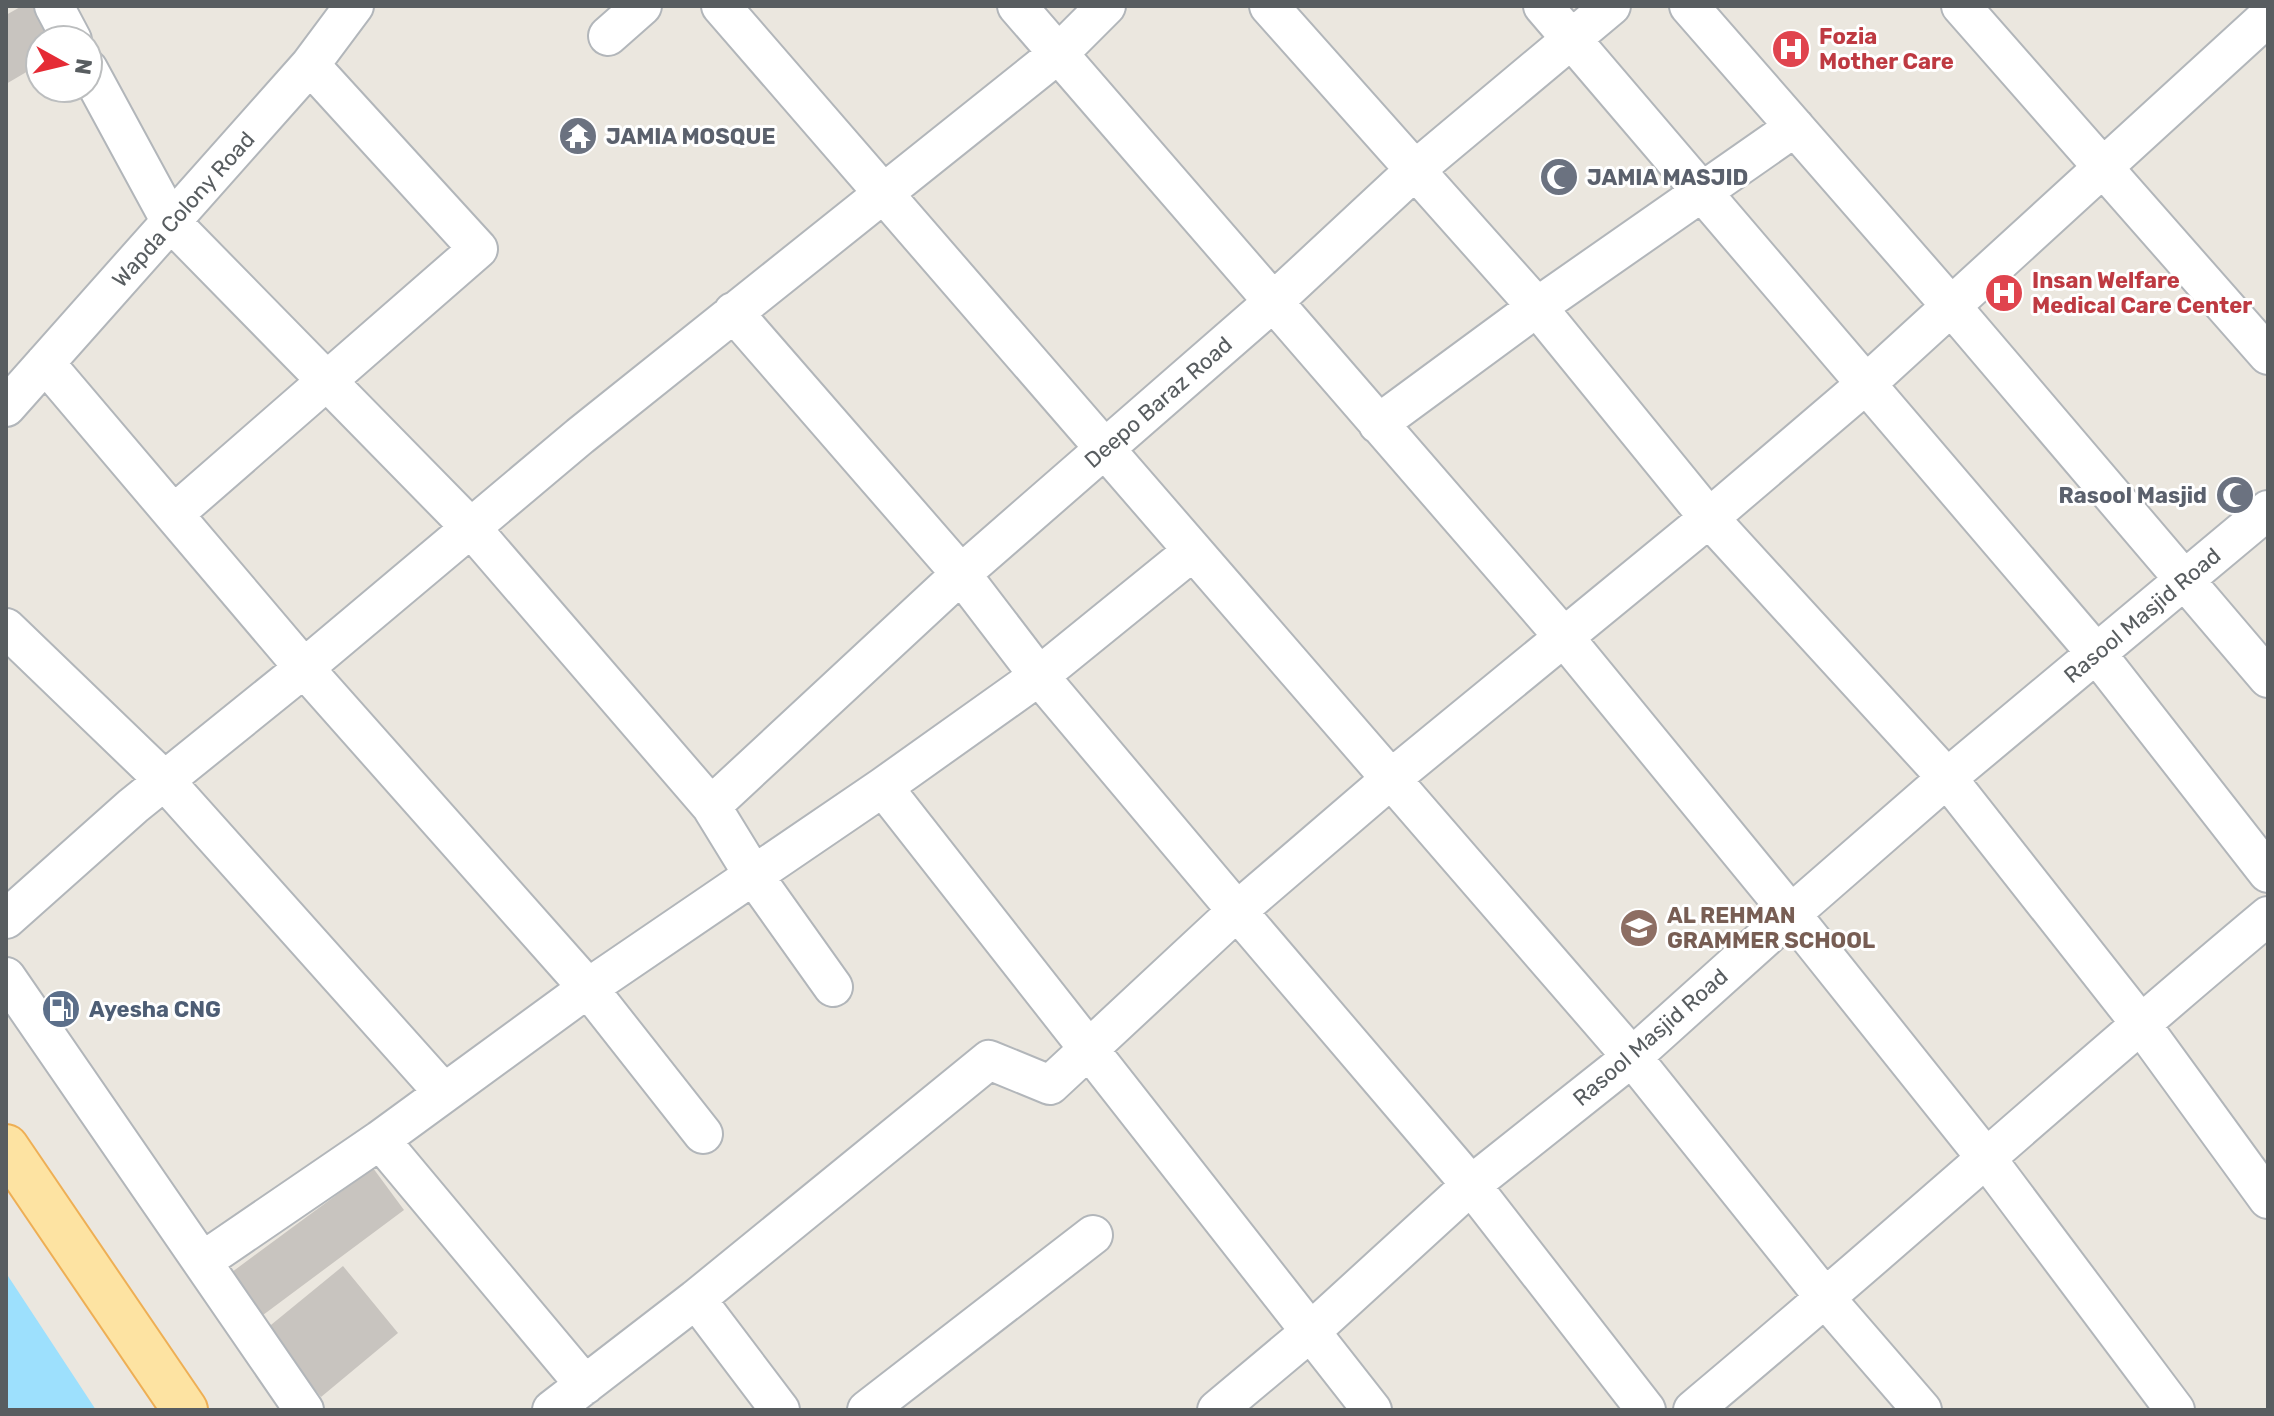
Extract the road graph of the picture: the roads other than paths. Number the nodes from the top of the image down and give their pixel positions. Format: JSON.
{"nodes":[{"id":1,"x":54,"y":6,"type":"edge"},
{"id":2,"x":354,"y":6,"type":"edge"},
{"id":3,"x":642,"y":6,"type":"edge"},
{"id":4,"x":721,"y":6,"type":"edge"},
{"id":5,"x":1017,"y":6,"type":"edge"},
{"id":6,"x":1106,"y":6,"type":"edge"},
{"id":7,"x":1269,"y":6,"type":"edge"},
{"id":8,"x":1543,"y":6,"type":"edge"},
{"id":9,"x":1611,"y":6,"type":"edge"},
{"id":10,"x":1689,"y":6,"type":"edge"},
{"id":11,"x":1961,"y":6,"type":"edge"},
{"id":12,"x":2261,"y":18,"type":"edge"},
{"id":13,"x":64,"y":24,"type":"edge"},
{"id":14,"x":608,"y":36,"type":"dead end"},
{"id":15,"x":1572,"y":40,"type":"junction"},
{"id":16,"x":1059,"y":53,"type":"junction"},
{"id":17,"x":310,"y":65,"type":"junction"},
{"id":18,"x":104,"y":98,"type":"edge"},
{"id":19,"x":1795,"y":127,"type":"junction"},
{"id":20,"x":2103,"y":168,"type":"junction"},
{"id":21,"x":1415,"y":170,"type":"junction"},
{"id":22,"x":884,"y":192,"type":"junction"},
{"id":23,"x":1702,"y":192,"type":"junction"},
{"id":24,"x":171,"y":222,"type":"junction"},
{"id":25,"x":1273,"y":302,"type":"junction"},
{"id":26,"x":1951,"y":306,"type":"junction"},
{"id":27,"x":1537,"y":307,"type":"junction"},
{"id":28,"x":733,"y":312,"type":"junction"},
{"id":29,"x":2268,"y":355,"type":"edge"},
{"id":30,"x":45,"y":363,"type":"junction"},
{"id":31,"x":326,"y":381,"type":"junction"},
{"id":32,"x":1866,"y":384,"type":"junction"},
{"id":33,"x":6,"y":407,"type":"edge"},
{"id":34,"x":1378,"y":424,"type":"junction"},
{"id":35,"x":1105,"y":449,"type":"junction"},
{"id":36,"x":2268,"y":510,"type":"edge"},
{"id":37,"x":174,"y":514,"type":"junction"},
{"id":38,"x":1709,"y":518,"type":"junction"},
{"id":39,"x":472,"y":529,"type":"junction"},
{"id":40,"x":1193,"y":551,"type":"junction"},
{"id":41,"x":961,"y":574,"type":"junction"},
{"id":42,"x":2184,"y":580,"type":"junction"},
{"id":43,"x":6,"y":628,"type":"edge"},
{"id":44,"x":1563,"y":636,"type":"junction"},
{"id":45,"x":2096,"y":653,"type":"junction"},
{"id":46,"x":304,"y":668,"type":"junction"},
{"id":47,"x":1039,"y":676,"type":"junction"},
{"id":48,"x":2268,"y":678,"type":"edge"},
{"id":49,"x":1392,"y":778,"type":"junction"},
{"id":50,"x":1947,"y":778,"type":"junction"},
{"id":51,"x":164,"y":780,"type":"junction"},
{"id":52,"x":883,"y":787,"type":"junction"},
{"id":53,"x":711,"y":806,"type":"junction"},
{"id":54,"x":2268,"y":873,"type":"edge"},
{"id":55,"x":754,"y":876,"type":"junction"},
{"id":56,"x":1237,"y":911,"type":"junction"},
{"id":57,"x":1791,"y":914,"type":"junction"},
{"id":58,"x":2268,"y":916,"type":"edge"},
{"id":59,"x":6,"y":919,"type":"edge"},
{"id":60,"x":6,"y":977,"type":"edge"},
{"id":61,"x":833,"y":987,"type":"dead end"},
{"id":62,"x":588,"y":988,"type":"junction"},
{"id":63,"x":2140,"y":1023,"type":"junction"},
{"id":64,"x":1087,"y":1049,"type":"junction"},
{"id":65,"x":1632,"y":1057,"type":"junction"},
{"id":66,"x":444,"y":1093,"type":"junction"},
{"id":67,"x":703,"y":1134,"type":"dead end"},
{"id":68,"x":380,"y":1140,"type":"junction"},
{"id":69,"x":6,"y":1147,"type":"edge"},
{"id":70,"x":1986,"y":1158,"type":"junction"},
{"id":71,"x":1471,"y":1185,"type":"junction"},
{"id":72,"x":2268,"y":1199,"type":"edge"},
{"id":73,"x":1093,"y":1235,"type":"dead end"},
{"id":74,"x":203,"y":1261,"type":"junction"},
{"id":75,"x":696,"y":1299,"type":"junction"},
{"id":76,"x":1826,"y":1299,"type":"junction"},
{"id":77,"x":1309,"y":1333,"type":"junction"},
{"id":78,"x":585,"y":1385,"type":"junction"},
{"id":79,"x":185,"y":1410,"type":"edge"},
{"id":80,"x":304,"y":1410,"type":"edge"},
{"id":81,"x":552,"y":1410,"type":"edge"},
{"id":82,"x":780,"y":1410,"type":"edge"},
{"id":83,"x":867,"y":1410,"type":"edge"},
{"id":84,"x":1217,"y":1410,"type":"edge"},
{"id":85,"x":1372,"y":1410,"type":"edge"},
{"id":86,"x":1646,"y":1410,"type":"edge"},
{"id":87,"x":1693,"y":1410,"type":"edge"},
{"id":88,"x":1922,"y":1410,"type":"edge"},
{"id":89,"x":2175,"y":1410,"type":"edge"}],
"edges":[{"from":1,"to":13,"type":"street"},
{"from":2,"to":17,"type":"street","name":"Wapda Colony Road"},
{"from":3,"to":14,"type":"street"},
{"from":4,"to":22,"type":"street"},
{"from":5,"to":16,"type":"street"},
{"from":6,"to":16,"type":"street"},
{"from":7,"to":21,"type":"street"},
{"from":8,"to":15,"type":"street"},
{"from":9,"to":15,"type":"street","name":"Deepo Baraz Road"},
{"from":10,"to":19,"type":"street"},
{"from":11,"to":20,"type":"street"},
{"from":12,"to":20,"type":"street"},
{"from":15,"to":21,"type":"street","name":"Deepo Baraz Road"},
{"from":15,"to":23,"type":"street"},
{"from":16,"to":22,"type":"street"},
{"from":16,"to":25,"type":"street"},
{"from":17,"to":24,"type":"street","name":"Wapda Colony Road"},
{"from":17,"to":31,"type":"street"},
{"from":18,"to":24,"type":"street"},
{"from":19,"to":23,"type":"street"},
{"from":19,"to":26,"type":"street"},
{"from":20,"to":26,"type":"street"},
{"from":20,"to":29,"type":"street"},
{"from":21,"to":25,"type":"street","name":"Deepo Baraz Road"},
{"from":21,"to":27,"type":"street"},
{"from":22,"to":28,"type":"street"},
{"from":22,"to":35,"type":"street"},
{"from":23,"to":27,"type":"street"},
{"from":23,"to":32,"type":"street"},
{"from":24,"to":30,"type":"street","name":"Wapda Colony Road"},
{"from":24,"to":31,"type":"street"},
{"from":25,"to":34,"type":"street"},
{"from":25,"to":35,"type":"street","name":"Deepo Baraz Road"},
{"from":26,"to":32,"type":"street"},
{"from":26,"to":42,"type":"street"},
{"from":27,"to":34,"type":"street"},
{"from":27,"to":38,"type":"street"},
{"from":28,"to":39,"type":"street"},
{"from":28,"to":41,"type":"street"},
{"from":30,"to":33,"type":"street","name":"Wapda Colony Road"},
{"from":30,"to":37,"type":"street"},
{"from":31,"to":37,"type":"street"},
{"from":31,"to":39,"type":"street"},
{"from":32,"to":38,"type":"street"},
{"from":32,"to":45,"type":"street"},
{"from":34,"to":44,"type":"street"},
{"from":35,"to":40,"type":"street"},
{"from":35,"to":41,"type":"street","name":"Deepo Baraz Road"},
{"from":36,"to":42,"type":"street","name":"Rasool Masjid Road"},
{"from":37,"to":46,"type":"street"},
{"from":38,"to":44,"type":"street"},
{"from":38,"to":50,"type":"street"},
{"from":39,"to":46,"type":"street"},
{"from":39,"to":53,"type":"street"},
{"from":40,"to":47,"type":"street"},
{"from":40,"to":49,"type":"street"},
{"from":41,"to":47,"type":"street"},
{"from":41,"to":53,"type":"street","name":"Deepo Baraz Road"},
{"from":42,"to":45,"type":"street","name":"Rasool Masjid Road"},
{"from":42,"to":48,"type":"street"},
{"from":43,"to":51,"type":"street"},
{"from":44,"to":49,"type":"street"},
{"from":44,"to":57,"type":"street"},
{"from":45,"to":50,"type":"street","name":"Rasool Masjid Road"},
{"from":45,"to":54,"type":"street"},
{"from":46,"to":51,"type":"street"},
{"from":46,"to":62,"type":"street"},
{"from":47,"to":52,"type":"street"},
{"from":47,"to":56,"type":"street"},
{"from":49,"to":56,"type":"street"},
{"from":49,"to":65,"type":"street"},
{"from":50,"to":57,"type":"street","name":"Rasool Masjid Road"},
{"from":50,"to":63,"type":"street"},
{"from":51,"to":59,"type":"street"},
{"from":51,"to":66,"type":"street"},
{"from":52,"to":55,"type":"street"},
{"from":52,"to":64,"type":"street"},
{"from":53,"to":55,"type":"street"},
{"from":55,"to":61,"type":"street"},
{"from":55,"to":62,"type":"street"},
{"from":56,"to":64,"type":"street"},
{"from":56,"to":71,"type":"street"},
{"from":57,"to":65,"type":"street","name":"Rasool Masjid Road"},
{"from":57,"to":70,"type":"street"},
{"from":58,"to":63,"type":"street"},
{"from":60,"to":74,"type":"street"},
{"from":62,"to":66,"type":"street"},
{"from":62,"to":67,"type":"street"},
{"from":63,"to":70,"type":"street"},
{"from":63,"to":72,"type":"street"},
{"from":64,"to":75,"type":"street"},
{"from":64,"to":77,"type":"street"},
{"from":65,"to":71,"type":"street","name":"Rasool Masjid Road"},
{"from":65,"to":76,"type":"street"},
{"from":66,"to":68,"type":"street"},
{"from":68,"to":74,"type":"street"},
{"from":68,"to":78,"type":"street"},
{"from":69,"to":79,"type":"main road"},
{"from":70,"to":76,"type":"street"},
{"from":70,"to":89,"type":"street"},
{"from":71,"to":77,"type":"street","name":"Rasool Masjid Road"},
{"from":71,"to":86,"type":"street"},
{"from":73,"to":83,"type":"street"},
{"from":74,"to":80,"type":"street"},
{"from":75,"to":78,"type":"street"},
{"from":75,"to":82,"type":"street"},
{"from":76,"to":87,"type":"street"},
{"from":76,"to":88,"type":"street"},
{"from":77,"to":84,"type":"street","name":"Rasool Masjid Road"},
{"from":77,"to":85,"type":"street"},
{"from":78,"to":81,"type":"street"}]}
